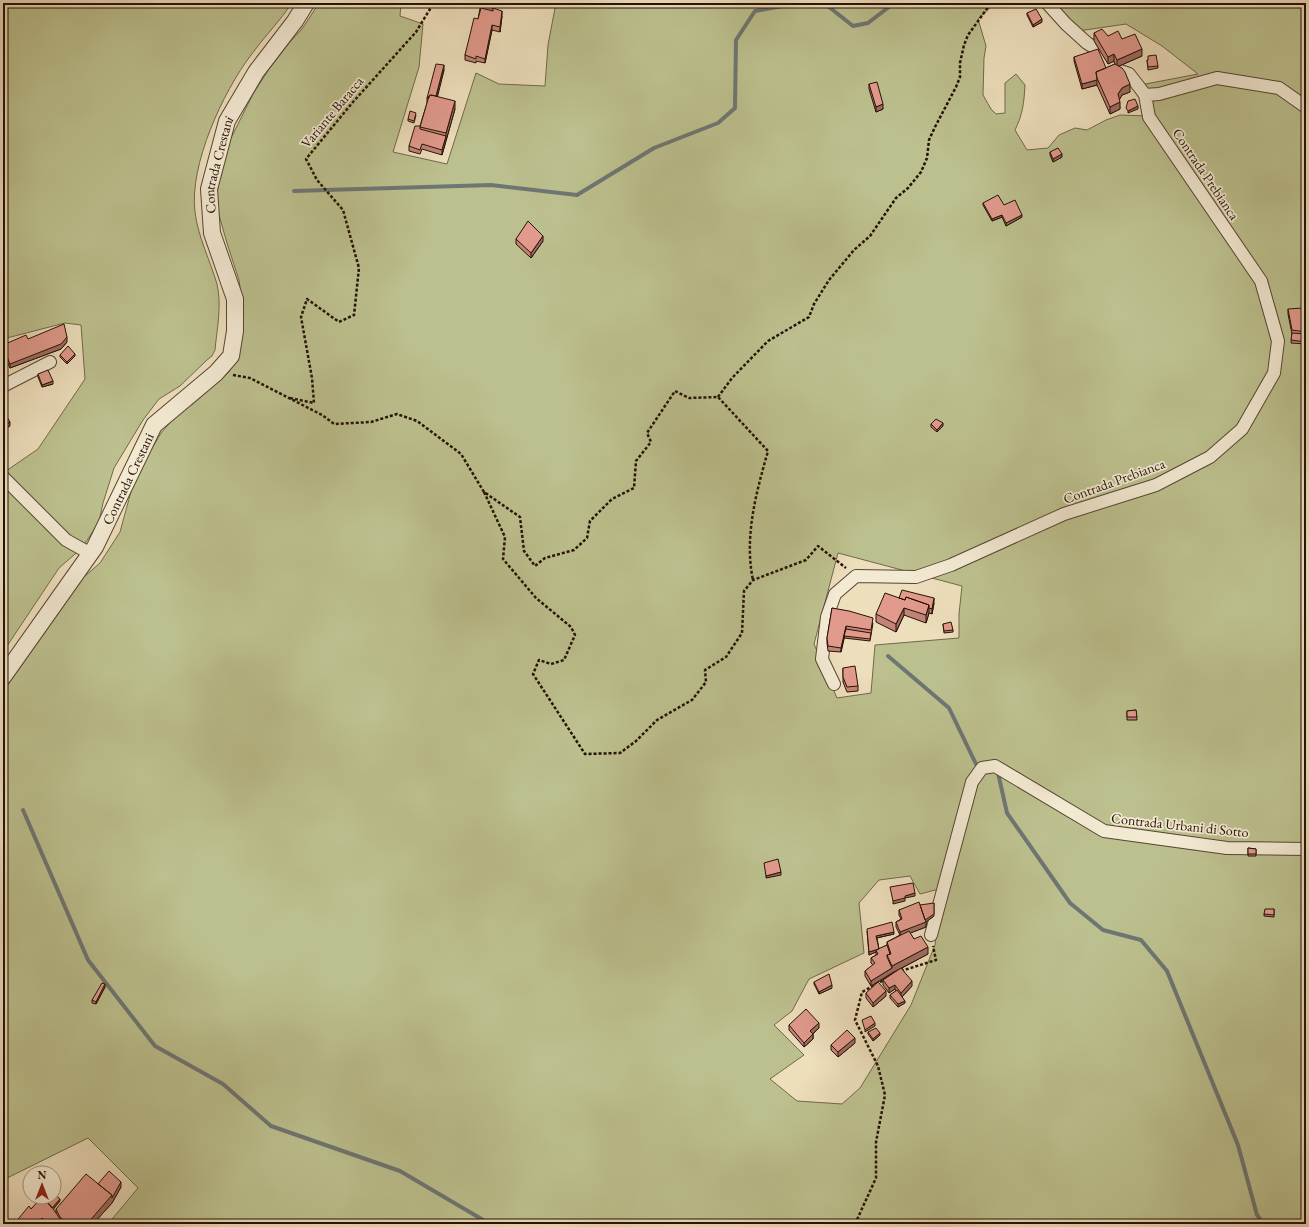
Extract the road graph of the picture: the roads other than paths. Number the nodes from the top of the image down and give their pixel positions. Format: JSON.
{"nodes":[{"id":1,"x":306,"y":3,"type":"edge"},
{"id":2,"x":1047,"y":3,"type":"edge"},
{"id":3,"x":1144,"y":95,"type":"junction"},
{"id":4,"x":1306,"y":107,"type":"edge"},
{"id":5,"x":50,"y":362,"type":"dead end"},
{"id":6,"x":3,"y":386,"type":"edge"},
{"id":7,"x":3,"y":477,"type":"edge"},
{"id":8,"x":91,"y":554,"type":"junction"},
{"id":9,"x":3,"y":677,"type":"edge"},
{"id":10,"x":834,"y":684,"type":"dead end"},
{"id":11,"x":1306,"y":849,"type":"edge"},
{"id":12,"x":930,"y":936,"type":"road end"}],
"edges":[{"from":1,"to":8,"type":"street","name":"Contrada Crestani"},
{"from":2,"to":3,"type":"street"},
{"from":3,"to":4,"type":"street"},
{"from":3,"to":10,"type":"street","name":"Contrada Prebianca"},
{"from":5,"to":6,"type":"street"},
{"from":7,"to":8,"type":"street"},
{"from":8,"to":9,"type":"street","name":"Contrada Crestani"},
{"from":11,"to":12,"type":"street","name":"Contrada Urbani di Sotto"}]}
